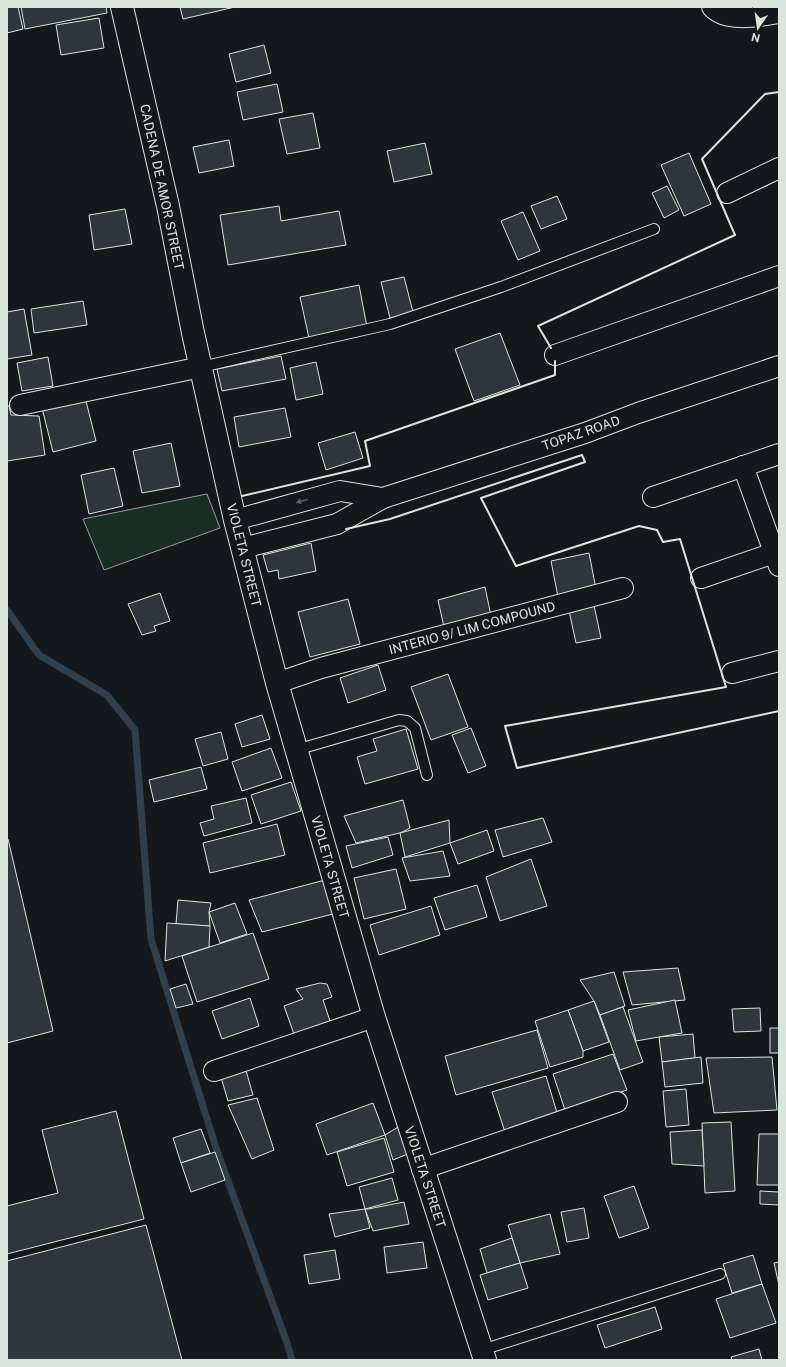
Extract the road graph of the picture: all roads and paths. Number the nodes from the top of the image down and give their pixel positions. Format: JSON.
{"nodes":[{"id":1,"x":122,"y":7,"type":"edge"},
{"id":2,"x":712,"y":7,"type":"edge"},
{"id":3,"x":779,"y":13,"type":"edge"},
{"id":4,"x":779,"y":168,"type":"edge"},
{"id":5,"x":727,"y":193,"type":"dead end"},
{"id":6,"x":654,"y":229,"type":"dead end"},
{"id":7,"x":779,"y":276,"type":"edge"},
{"id":8,"x":555,"y":355,"type":"dead end"},
{"id":9,"x":779,"y":366,"type":"edge"},
{"id":10,"x":201,"y":367,"type":"junction"},
{"id":11,"x":20,"y":405,"type":"dead end"},
{"id":12,"x":779,"y":454,"type":"edge"},
{"id":13,"x":743,"y":466,"type":"junction"},
{"id":14,"x":653,"y":497,"type":"dead end"},
{"id":15,"x":383,"y":498,"type":"junction"},
{"id":16,"x":235,"y":520,"type":"junction"},
{"id":17,"x":243,"y":548,"type":"junction"},
{"id":18,"x":777,"y":559,"type":"edge"},
{"id":19,"x":701,"y":578,"type":"dead end"},
{"id":20,"x":623,"y":588,"type":"dead end"},
{"id":21,"x":779,"y":660,"type":"edge"},
{"id":22,"x":732,"y":672,"type":"dead end"},
{"id":23,"x":277,"y":683,"type":"junction"},
{"id":24,"x":296,"y":750,"type":"junction"},
{"id":25,"x":427,"y":776,"type":"dead end"},
{"id":26,"x":374,"y":1017,"type":"junction"},
{"id":27,"x":214,"y":1071,"type":"dead end"},
{"id":28,"x":617,"y":1102,"type":"dead end"},
{"id":29,"x":422,"y":1169,"type":"junction"},
{"id":30,"x":720,"y":1274,"type":"dead end"},
{"id":31,"x":483,"y":1355,"type":"edge"}],
"edges":[{"from":1,"to":10,"type":"main road","name":"CADENA DE AMOR STREET"},
{"from":2,"to":3,"type":"street"},
{"from":4,"to":5,"type":"street"},
{"from":6,"to":10,"type":"lane"},
{"from":7,"to":8,"type":"street"},
{"from":9,"to":15,"type":"street","name":"TOPAZ ROAD"},
{"from":10,"to":11,"type":"street"},
{"from":10,"to":16,"type":"main road","name":"VIOLETA STREET"},
{"from":12,"to":13,"type":"street"},
{"from":13,"to":14,"type":"street"},
{"from":13,"to":18,"type":"street"},
{"from":15,"to":16,"type":"street","name":"TOPAZ ROAD","one_way":true},
{"from":15,"to":17,"type":"street","name":"TOPAZ ROAD"},
{"from":16,"to":17,"type":"main road","name":"VIOLETA STREET"},
{"from":17,"to":23,"type":"main road","name":"VIOLETA STREET"},
{"from":18,"to":19,"type":"street"},
{"from":20,"to":23,"type":"street","name":"INTERIO 9/ LIM COMPOUND"},
{"from":21,"to":22,"type":"street"},
{"from":23,"to":24,"type":"main road","name":"VIOLETA STREET"},
{"from":24,"to":25,"type":"lane"},
{"from":24,"to":26,"type":"main road","name":"VIOLETA STREET"},
{"from":26,"to":27,"type":"street"},
{"from":26,"to":29,"type":"main road","name":"VIOLETA STREET"},
{"from":28,"to":29,"type":"street"},
{"from":29,"to":31,"type":"main road","name":"VIOLETA STREET"},
{"from":30,"to":31,"type":"lane"}]}
